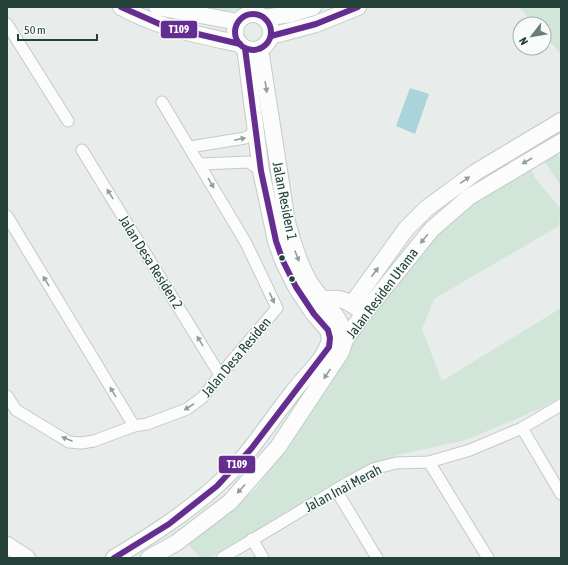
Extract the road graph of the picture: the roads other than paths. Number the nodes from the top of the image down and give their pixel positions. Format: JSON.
{"nodes":[{"id":1,"x":121,"y":7,"type":"edge"},
{"id":2,"x":157,"y":7,"type":"edge"},
{"id":3,"x":313,"y":7,"type":"edge"},
{"id":4,"x":358,"y":7,"type":"edge"},
{"id":5,"x":264,"y":18,"type":"junction"},
{"id":6,"x":238,"y":22,"type":"junction"},
{"id":7,"x":7,"y":24,"type":"edge"},
{"id":8,"x":271,"y":36,"type":"junction"},
{"id":9,"x":248,"y":47,"type":"junction"},
{"id":10,"x":162,"y":102,"type":"dead end"},
{"id":11,"x":68,"y":121,"type":"dead end"},
{"id":12,"x":561,"y":121,"type":"edge"},
{"id":13,"x":255,"y":126,"type":"junction"},
{"id":14,"x":561,"y":142,"type":"edge"},
{"id":15,"x":190,"y":147,"type":"junction"},
{"id":16,"x":82,"y":150,"type":"dead end"},
{"id":17,"x":201,"y":164,"type":"junction"},
{"id":18,"x":261,"y":171,"type":"junction"},
{"id":19,"x":7,"y":216,"type":"edge"},
{"id":20,"x":321,"y":300,"type":"junction"},
{"id":21,"x":358,"y":308,"type":"junction"},
{"id":22,"x":314,"y":314,"type":"junction"},
{"id":23,"x":338,"y":339,"type":"junction"},
{"id":24,"x":315,"y":366,"type":"junction"},
{"id":25,"x":220,"y":375,"type":"junction"},
{"id":26,"x":7,"y":396,"type":"edge"},
{"id":27,"x":561,"y":405,"type":"edge"},
{"id":28,"x":134,"y":426,"type":"junction"},
{"id":29,"x":522,"y":428,"type":"junction"},
{"id":30,"x":429,"y":462,"type":"junction"},
{"id":31,"x":336,"y":490,"type":"junction"},
{"id":32,"x":561,"y":494,"type":"edge"},
{"id":33,"x":252,"y":539,"type":"junction"},
{"id":34,"x":7,"y":545,"type":"edge"},
{"id":35,"x":27,"y":558,"type":"edge"},
{"id":36,"x":114,"y":558,"type":"edge"},
{"id":37,"x":149,"y":558,"type":"edge"},
{"id":38,"x":222,"y":558,"type":"edge"},
{"id":39,"x":263,"y":558,"type":"edge"},
{"id":40,"x":377,"y":558,"type":"edge"},
{"id":41,"x":488,"y":558,"type":"edge"}],
"edges":[{"from":1,"to":9,"type":"street"},
{"from":2,"to":6,"type":"street"},
{"from":3,"to":5,"type":"street"},
{"from":4,"to":8,"type":"street"},
{"from":5,"to":6,"type":"street"},
{"from":5,"to":8,"type":"street"},
{"from":6,"to":9,"type":"street"},
{"from":7,"to":11,"type":"street"},
{"from":8,"to":9,"type":"street"},
{"from":9,"to":13,"type":"street","name":"Jalan Residen 1"},
{"from":9,"to":20,"type":"street","name":"Jalan Residen 1","one_way":true},
{"from":10,"to":15,"type":"street","name":"Jalan Desa Residen"},
{"from":21,"to":12,"type":"street","name":"Jalan Residen Utama","one_way":true},
{"from":15,"to":13,"type":"street","one_way":true},
{"from":13,"to":18,"type":"street","name":"Jalan Residen 1"},
{"from":14,"to":21,"type":"street","name":"Jalan Residen Utama","one_way":true},
{"from":15,"to":17,"type":"street","name":"Jalan Desa Residen"},
{"from":25,"to":16,"type":"street","name":"Jalan Desa Residen 2","one_way":true},
{"from":17,"to":18,"type":"street"},
{"from":17,"to":25,"type":"street","name":"Jalan Desa Residen","one_way":true},
{"from":18,"to":22,"type":"street","name":"Jalan Residen 1"},
{"from":28,"to":19,"type":"street","one_way":true},
{"from":20,"to":21,"type":"street"},
{"from":20,"to":23,"type":"street","name":"Jalan Residen 1"},
{"from":21,"to":23,"type":"street","name":"Jalan Residen Utama"},
{"from":22,"to":23,"type":"street","name":"Jalan Residen 1"},
{"from":22,"to":24,"type":"street"},
{"from":23,"to":24,"type":"street","name":"Jalan Residen Utama"},
{"from":23,"to":37,"type":"street","name":"Jalan Residen Utama","one_way":true},
{"from":24,"to":36,"type":"street","name":"Jalan Residen Utama"},
{"from":25,"to":28,"type":"street","name":"Jalan Desa Residen","one_way":true},
{"from":28,"to":26,"type":"street","name":"Jalan Desa Residen","one_way":true},
{"from":27,"to":29,"type":"street","name":"Jalan Inai Merah"},
{"from":29,"to":30,"type":"street","name":"Jalan Inai Merah"},
{"from":29,"to":32,"type":"street"},
{"from":30,"to":31,"type":"street","name":"Jalan Inai Merah"},
{"from":30,"to":41,"type":"street"},
{"from":31,"to":33,"type":"street","name":"Jalan Inai Merah"},
{"from":31,"to":40,"type":"street"},
{"from":33,"to":38,"type":"street","name":"Jalan Inai Merah"},
{"from":33,"to":39,"type":"street"},
{"from":34,"to":35,"type":"street"}]}
